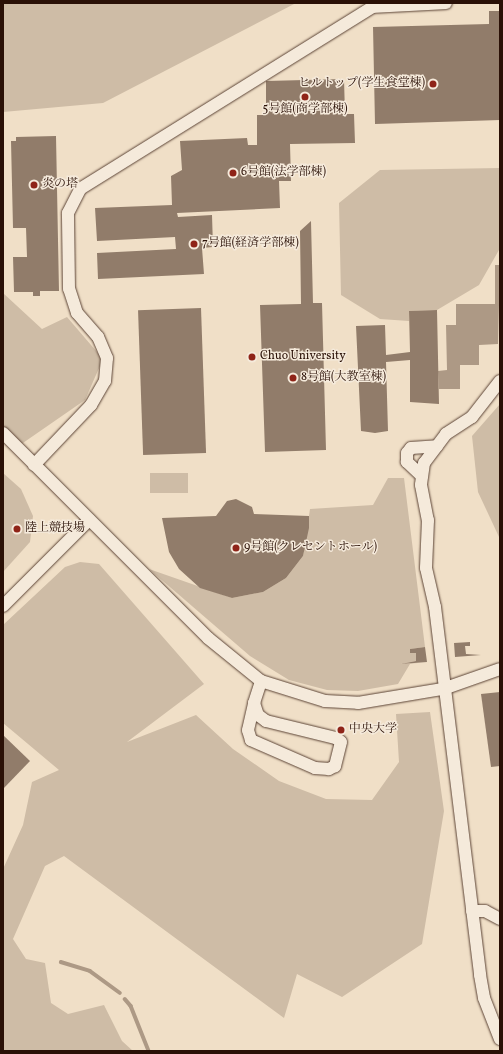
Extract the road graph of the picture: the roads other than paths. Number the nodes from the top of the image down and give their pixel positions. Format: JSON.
{"nodes":[{"id":1,"x":446,"y":3,"type":"edge"},
{"id":2,"x":500,"y":381,"type":"edge"},
{"id":3,"x":3,"y":433,"type":"edge"},
{"id":4,"x":437,"y":446,"type":"junction"},
{"id":5,"x":34,"y":465,"type":"junction"},
{"id":6,"x":422,"y":476,"type":"junction"},
{"id":7,"x":89,"y":520,"type":"junction"},
{"id":8,"x":3,"y":606,"type":"edge"},
{"id":9,"x":500,"y":669,"type":"edge"},
{"id":10,"x":260,"y":681,"type":"junction"},
{"id":11,"x":443,"y":689,"type":"junction"},
{"id":12,"x":254,"y":703,"type":"junction"},
{"id":13,"x":472,"y":911,"type":"junction"},
{"id":14,"x":500,"y":919,"type":"edge"},
{"id":15,"x":500,"y":1039,"type":"edge"}],
"edges":[{"from":1,"to":5,"type":"street"},
{"from":2,"to":4,"type":"street"},
{"from":3,"to":5,"type":"street"},
{"from":4,"to":6,"type":"street"},
{"from":4,"to":6,"type":"street"},
{"from":5,"to":7,"type":"street"},
{"from":6,"to":11,"type":"street"},
{"from":7,"to":8,"type":"street"},
{"from":7,"to":10,"type":"street"},
{"from":9,"to":11,"type":"street"},
{"from":10,"to":11,"type":"street"},
{"from":10,"to":12,"type":"street"},
{"from":11,"to":13,"type":"street"},
{"from":12,"to":12,"type":"street"},
{"from":13,"to":14,"type":"street"},
{"from":13,"to":15,"type":"street"}]}
